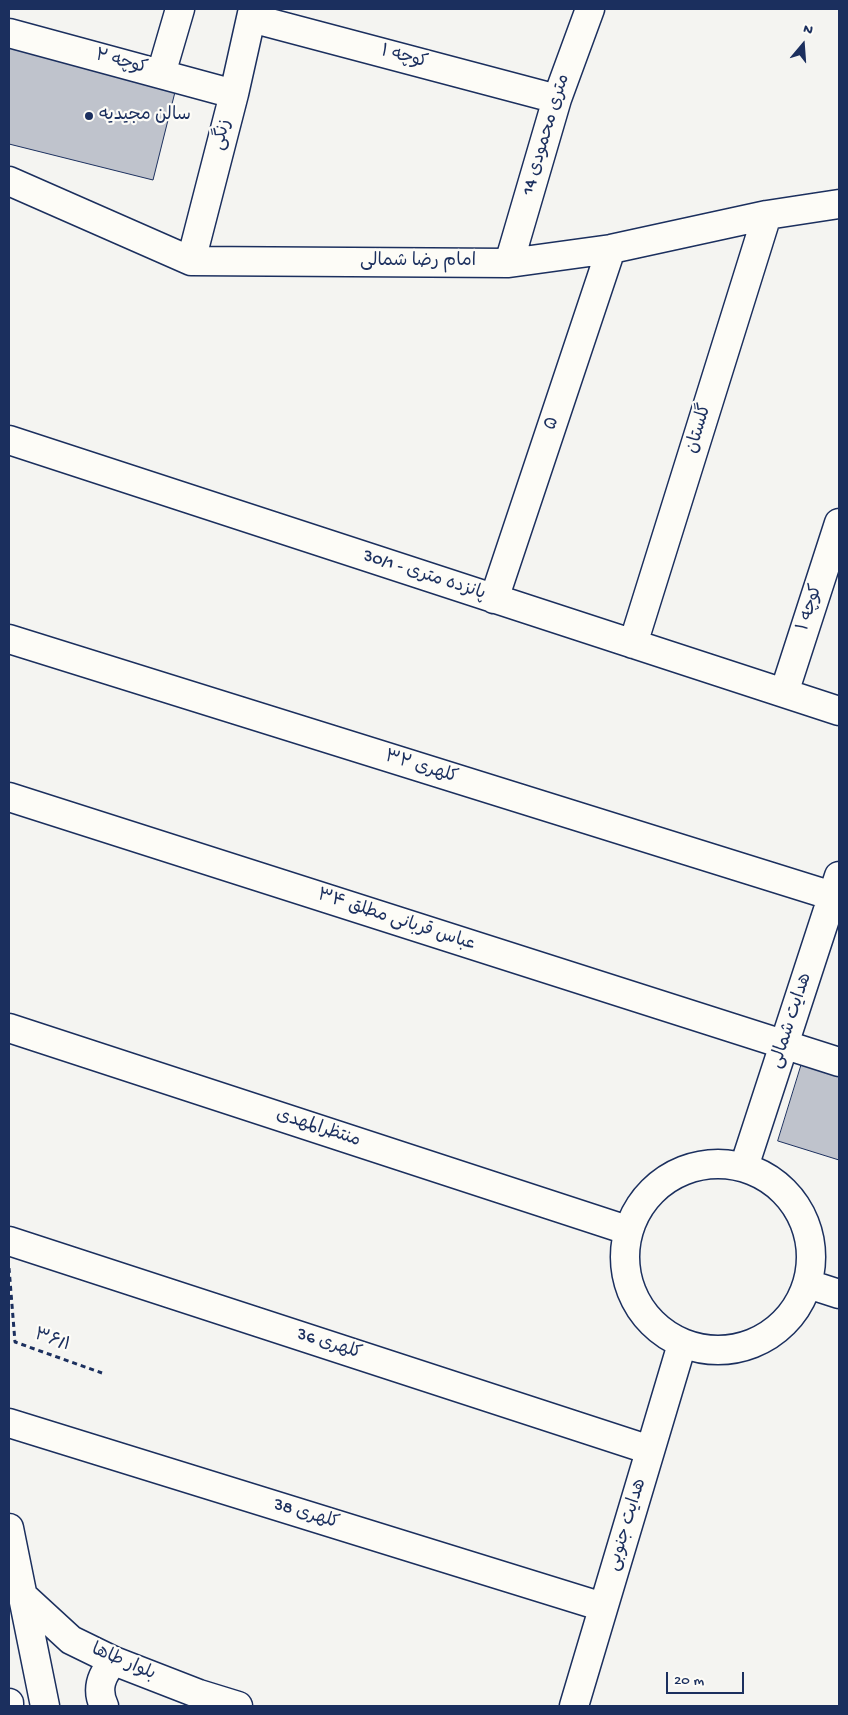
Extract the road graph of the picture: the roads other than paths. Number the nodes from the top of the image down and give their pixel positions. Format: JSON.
{"nodes":[{"id":1,"x":180,"y":9,"type":"edge"},
{"id":2,"x":590,"y":9,"type":"edge"},
{"id":3,"x":252,"y":13,"type":"edge"},
{"id":4,"x":9,"y":33,"type":"edge"},
{"id":5,"x":161,"y":74,"type":"junction"},
{"id":6,"x":234,"y":94,"type":"junction"},
{"id":7,"x":557,"y":99,"type":"junction"},
{"id":8,"x":9,"y":181,"type":"edge"},
{"id":9,"x":839,"y":204,"type":"edge"},
{"id":10,"x":767,"y":215,"type":"junction"},
{"id":11,"x":611,"y":249,"type":"junction"},
{"id":12,"x":191,"y":261,"type":"junction"},
{"id":13,"x":509,"y":263,"type":"junction"},
{"id":14,"x":9,"y":440,"type":"edge"},
{"id":15,"x":839,"y":523,"type":"edge"},
{"id":16,"x":494,"y":598,"type":"junction"},
{"id":17,"x":9,"y":639,"type":"edge"},
{"id":18,"x":633,"y":644,"type":"junction"},
{"id":19,"x":784,"y":693,"type":"junction"},
{"id":20,"x":839,"y":711,"type":"edge"},
{"id":21,"x":9,"y":797,"type":"edge"},
{"id":22,"x":837,"y":890,"type":"edge"},
{"id":23,"x":9,"y":1028,"type":"edge"},
{"id":24,"x":784,"y":1044,"type":"junction"},
{"id":25,"x":839,"y":1062,"type":"edge"},
{"id":26,"x":744,"y":1167,"type":"junction"},
{"id":27,"x":627,"y":1230,"type":"junction"},
{"id":28,"x":9,"y":1240,"type":"edge"},
{"id":29,"x":808,"y":1284,"type":"junction"},
{"id":30,"x":839,"y":1294,"type":"edge"},
{"id":31,"x":682,"y":1344,"type":"junction"},
{"id":32,"x":9,"y":1423,"type":"edge"},
{"id":33,"x":650,"y":1450,"type":"junction"},
{"id":34,"x":9,"y":1528,"type":"edge"},
{"id":35,"x":22,"y":1595,"type":"junction"},
{"id":36,"x":603,"y":1607,"type":"junction"},
{"id":37,"x":114,"y":1661,"type":"junction"},
{"id":38,"x":45,"y":1706,"type":"edge"},
{"id":39,"x":104,"y":1706,"type":"edge"},
{"id":40,"x":238,"y":1706,"type":"edge"},
{"id":41,"x":574,"y":1706,"type":"edge"}],
"edges":[{"from":1,"to":5,"type":"street"},
{"from":2,"to":7,"type":"street","name":"14 متری محمودی"},
{"from":3,"to":6,"type":"street","name":"زنگی"},
{"from":3,"to":7,"type":"street","name":"۱ کوچه"},
{"from":4,"to":5,"type":"street","name":"۲ کوچه"},
{"from":5,"to":6,"type":"street","name":"۲ کوچه"},
{"from":6,"to":12,"type":"street","name":"زنگی"},
{"from":7,"to":13,"type":"street","name":"14 متری محمودی"},
{"from":8,"to":12,"type":"street","name":"امام رضا شمالی"},
{"from":9,"to":10,"type":"street","name":"امام رضا شمالی"},
{"from":10,"to":11,"type":"street","name":"امام رضا شمالی"},
{"from":10,"to":18,"type":"street","name":"گلستان"},
{"from":11,"to":13,"type":"street","name":"امام رضا شمالی"},
{"from":11,"to":16,"type":"street","name":"۵"},
{"from":12,"to":13,"type":"street","name":"امام رضا شمالی"},
{"from":14,"to":16,"type":"street","name":"30/1 - پانزده متری"},
{"from":15,"to":19,"type":"street","name":"کوچه ۱"},
{"from":16,"to":18,"type":"street","name":"30/1 - پانزده متری"},
{"from":17,"to":22,"type":"street","name":"کلهری ۳۲"},
{"from":18,"to":19,"type":"street","name":"30/1 - پانزده متری"},
{"from":19,"to":20,"type":"street","name":"30/1 - پانزده متری"},
{"from":21,"to":24,"type":"street","name":"عباس قربانی مطلق ۳۴"},
{"from":22,"to":24,"type":"street","name":"هدایت شمالی"},
{"from":23,"to":27,"type":"street","name":"منتظرالمهدی"},
{"from":24,"to":25,"type":"street"},
{"from":24,"to":26,"type":"street","name":"هدایت شمالی"},
{"from":26,"to":27,"type":"street"},
{"from":26,"to":29,"type":"street"},
{"from":27,"to":31,"type":"street"},
{"from":28,"to":33,"type":"street","name":"کلهری 36"},
{"from":29,"to":30,"type":"street"},
{"from":29,"to":31,"type":"street"},
{"from":31,"to":33,"type":"street","name":"هدایت جنوبی"},
{"from":32,"to":36,"type":"street","name":"کلهری 38"},
{"from":33,"to":36,"type":"street","name":"هدایت جنوبی"},
{"from":34,"to":35,"type":"street"},
{"from":35,"to":37,"type":"street","name":"بلوار طاها"},
{"from":35,"to":38,"type":"street"},
{"from":36,"to":41,"type":"street","name":"هدایت جنوبی"},
{"from":37,"to":39,"type":"street"},
{"from":37,"to":40,"type":"street","name":"بلوار طاها"}]}
